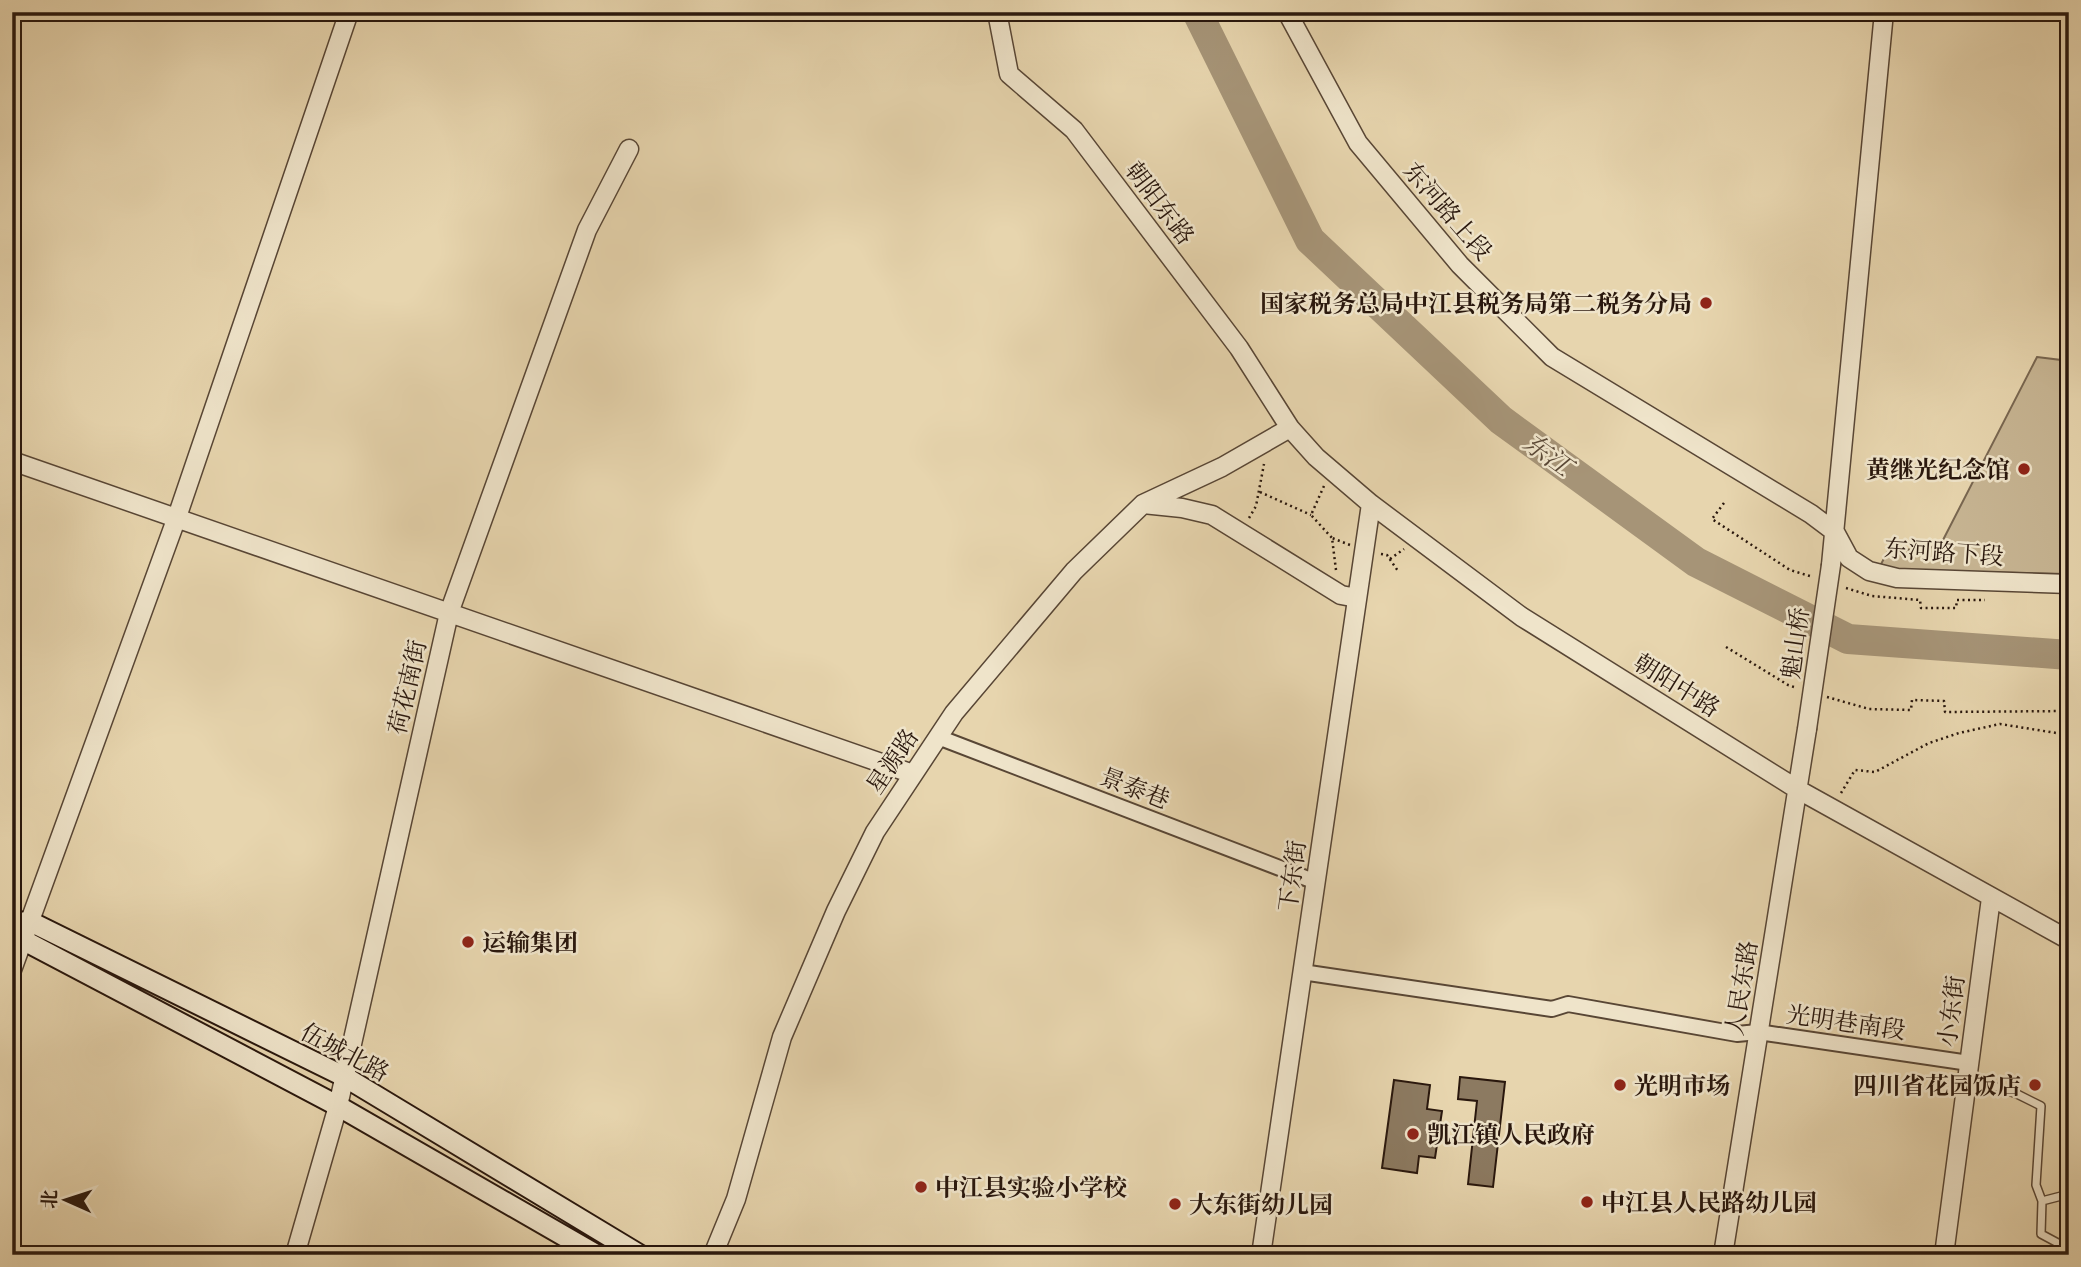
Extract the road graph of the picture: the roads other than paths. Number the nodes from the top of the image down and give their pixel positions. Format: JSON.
{"nodes":[{"id":1,"x":349,"y":12,"type":"edge"},
{"id":2,"x":996,"y":12,"type":"edge"},
{"id":3,"x":1287,"y":12,"type":"edge"},
{"id":4,"x":1884,"y":12,"type":"edge"},
{"id":5,"x":629,"y":149,"type":"dead end"},
{"id":6,"x":1290,"y":428,"type":"junction"},
{"id":7,"x":12,"y":461,"type":"edge"},
{"id":8,"x":1143,"y":504,"type":"junction"},
{"id":9,"x":1371,"y":504,"type":"junction"},
{"id":10,"x":177,"y":517,"type":"junction"},
{"id":11,"x":1835,"y":531,"type":"junction"},
{"id":12,"x":2069,"y":583,"type":"edge"},
{"id":13,"x":1357,"y":598,"type":"junction"},
{"id":14,"x":449,"y":613,"type":"junction"},
{"id":15,"x":1807,"y":729,"type":"joint"},
{"id":16,"x":937,"y":737,"type":"junction"},
{"id":17,"x":913,"y":774,"type":"junction"},
{"id":18,"x":1797,"y":789,"type":"junction"},
{"id":19,"x":1315,"y":882,"type":"junction"},
{"id":20,"x":1991,"y":898,"type":"junction"},
{"id":21,"x":20,"y":931,"type":"edge"},
{"id":22,"x":2069,"y":940,"type":"edge"},
{"id":23,"x":12,"y":970,"type":"edge"},
{"id":24,"x":1302,"y":972,"type":"junction"},
{"id":25,"x":1758,"y":1032,"type":"junction"},
{"id":26,"x":1968,"y":1070,"type":"junction"},
{"id":27,"x":345,"y":1077,"type":"junction"},
{"id":28,"x":338,"y":1106,"type":"junction"},
{"id":29,"x":2069,"y":1194,"type":"edge"},
{"id":30,"x":2042,"y":1201,"type":"junction"},
{"id":31,"x":2069,"y":1249,"type":"edge"},
{"id":32,"x":295,"y":1255,"type":"edge"},
{"id":33,"x":597,"y":1255,"type":"edge"},
{"id":34,"x":640,"y":1255,"type":"edge"},
{"id":35,"x":713,"y":1255,"type":"edge"},
{"id":36,"x":1261,"y":1255,"type":"edge"},
{"id":37,"x":1723,"y":1255,"type":"edge"},
{"id":38,"x":1944,"y":1255,"type":"edge"}],
"edges":[{"from":1,"to":10,"type":"street"},
{"from":2,"to":6,"type":"street","name":"朝阳东路"},
{"from":3,"to":11,"type":"street","name":"东河路上段"},
{"from":4,"to":11,"type":"street","name":"魁山桥"},
{"from":5,"to":14,"type":"street","name":"荷花南街"},
{"from":6,"to":8,"type":"street","name":"星源路"},
{"from":6,"to":9,"type":"street","name":"朝阳中路"},
{"from":7,"to":10,"type":"street"},
{"from":8,"to":13,"type":"street"},
{"from":8,"to":16,"type":"street","name":"星源路"},
{"from":9,"to":13,"type":"street","name":"下东街"},
{"from":9,"to":18,"type":"street","name":"朝阳中路"},
{"from":10,"to":14,"type":"street"},
{"from":10,"to":21,"type":"street"},
{"from":11,"to":12,"type":"street","name":"东河路下段"},
{"from":11,"to":15,"type":"street","name":"魁山桥","bridge":true},
{"from":13,"to":19,"type":"street","name":"下东街"},
{"from":14,"to":17,"type":"street"},
{"from":14,"to":27,"type":"street","name":"荷花南街"},
{"from":15,"to":18,"type":"street","name":"人民东路"},
{"from":16,"to":17,"type":"street","name":"星源路"},
{"from":16,"to":19,"type":"street","name":"景泰巷"},
{"from":17,"to":35,"type":"street","name":"星源路"},
{"from":18,"to":20,"type":"street","name":"朝阳中路"},
{"from":18,"to":25,"type":"street","name":"人民东路"},
{"from":19,"to":24,"type":"street","name":"下东街"},
{"from":20,"to":22,"type":"street","name":"朝阳中路"},
{"from":20,"to":26,"type":"street","name":"小东街"},
{"from":21,"to":23,"type":"street"},
{"from":21,"to":27,"type":"main road","name":"伍城北路"},
{"from":21,"to":28,"type":"main road","name":"伍城北路"},
{"from":24,"to":25,"type":"street","name":"光明巷南段"},
{"from":24,"to":36,"type":"street","name":"下东街"},
{"from":25,"to":26,"type":"street","name":"光明巷南段"},
{"from":25,"to":37,"type":"street","name":"人民东路"},
{"from":26,"to":30,"type":"lane"},
{"from":26,"to":38,"type":"street","name":"小东街"},
{"from":27,"to":28,"type":"street","name":"荷花南街"},
{"from":27,"to":34,"type":"main road","name":"伍城北路"},
{"from":28,"to":32,"type":"street","name":"荷花南街"},
{"from":28,"to":33,"type":"main road","name":"伍城北路"},
{"from":29,"to":30,"type":"lane"},
{"from":30,"to":31,"type":"lane"}]}
